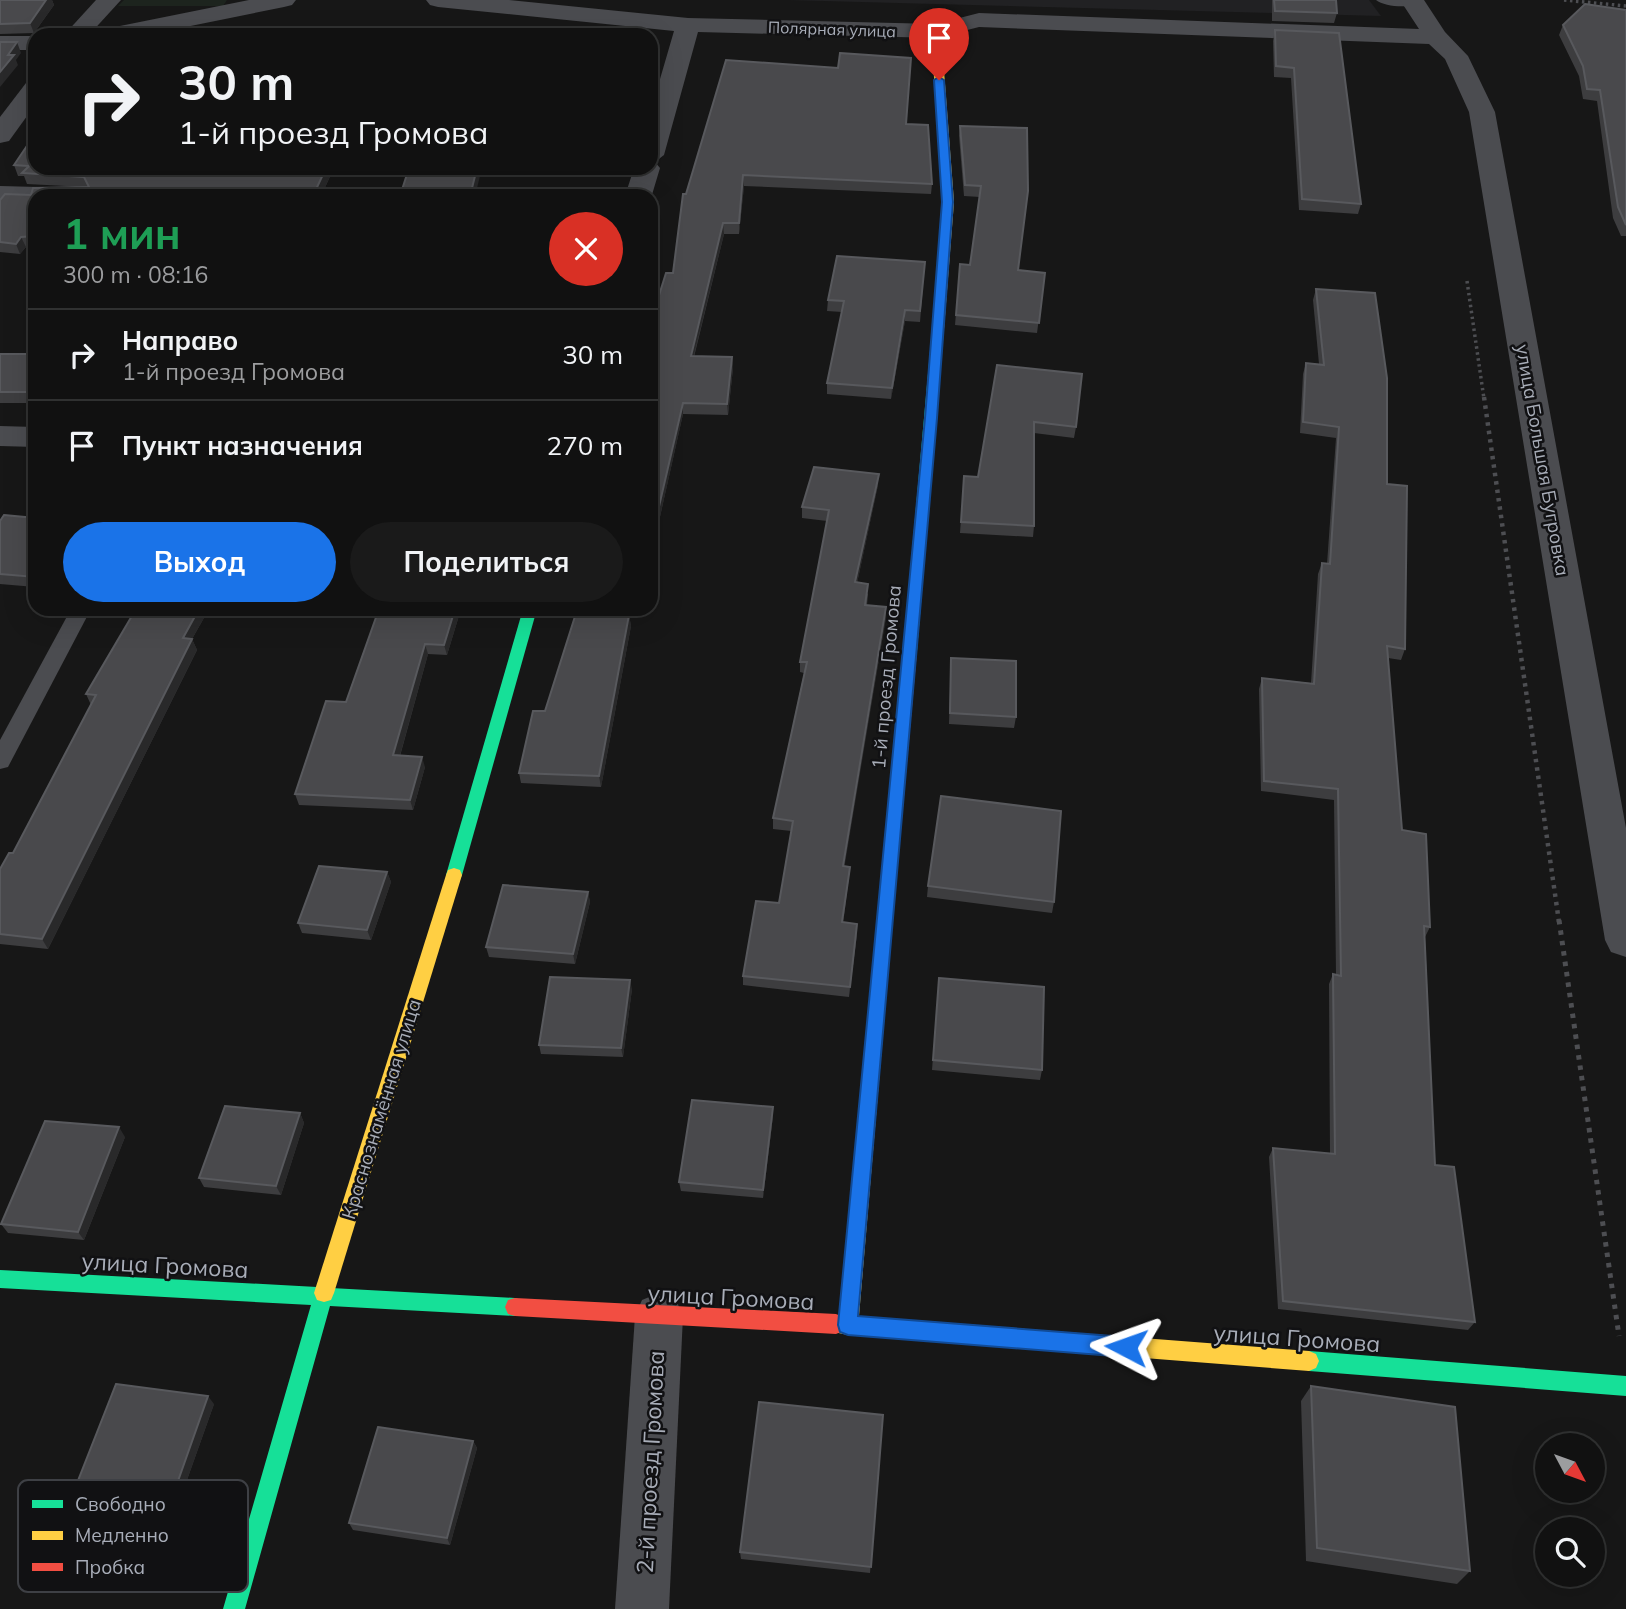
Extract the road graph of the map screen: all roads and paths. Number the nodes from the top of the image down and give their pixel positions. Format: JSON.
{"nodes":[{"id":1,"x":109,"y":0,"type":"edge"},
{"id":2,"x":284,"y":0,"type":"edge"},
{"id":3,"x":438,"y":0,"type":"edge"},
{"id":4,"x":1564,"y":0,"type":"edge"},
{"id":5,"x":1403,"y":1,"type":"edge"},
{"id":6,"x":1626,"y":6,"type":"edge"},
{"id":7,"x":688,"y":25,"type":"junction"},
{"id":8,"x":83,"y":28,"type":"edge"},
{"id":9,"x":145,"y":28,"type":"edge"},
{"id":10,"x":936,"y":32,"type":"junction"},
{"id":11,"x":1436,"y":37,"type":"junction"},
{"id":12,"x":0,"y":43,"type":"edge"},
{"id":13,"x":28,"y":43,"type":"edge"},
{"id":14,"x":28,"y":97,"type":"edge"},
{"id":15,"x":658,"y":130,"type":"edge"},
{"id":16,"x":0,"y":135,"type":"edge"},
{"id":17,"x":0,"y":194,"type":"edge"},
{"id":18,"x":28,"y":195,"type":"edge"},
{"id":19,"x":1465,"y":272,"type":"dead end"},
{"id":20,"x":0,"y":436,"type":"edge"},
{"id":21,"x":28,"y":437,"type":"edge"},
{"id":22,"x":77,"y":616,"type":"edge"},
{"id":23,"x":528,"y":616,"type":"edge"},
{"id":24,"x":0,"y":761,"type":"edge"},
{"id":25,"x":1626,"y":940,"type":"edge"},
{"id":26,"x":0,"y":1279,"type":"edge"},
{"id":27,"x":323,"y":1295,"type":"junction"},
{"id":28,"x":659,"y":1316,"type":"junction"},
{"id":29,"x":848,"y":1325,"type":"junction"},
{"id":30,"x":1620,"y":1344,"type":"dead end"},
{"id":31,"x":1626,"y":1386,"type":"edge"},
{"id":32,"x":248,"y":1560,"type":"edge"},
{"id":33,"x":239,"y":1592,"type":"edge"},
{"id":34,"x":234,"y":1609,"type":"edge"},
{"id":35,"x":642,"y":1609,"type":"edge"}],
"edges":[{"from":1,"to":8,"type":"street"},
{"from":2,"to":9,"type":"street"},
{"from":3,"to":7,"type":"street","name":"Полярная улица"},
{"from":4,"to":6,"type":"path"},
{"from":5,"to":11,"type":"street","name":"улица Большая Бугровка"},
{"from":7,"to":10,"type":"street","name":"Полярная улица"},
{"from":7,"to":15,"type":"street"},
{"from":10,"to":11,"type":"street","name":"Полярная улица"},
{"from":10,"to":29,"type":"street","name":"1-й проезд Громова"},
{"from":11,"to":25,"type":"street","name":"улица Большая Бугровка"},
{"from":12,"to":13,"type":"street"},
{"from":14,"to":16,"type":"street"},
{"from":17,"to":18,"type":"street"},
{"from":19,"to":30,"type":"path"},
{"from":20,"to":21,"type":"street"},
{"from":22,"to":24,"type":"lane"},
{"from":23,"to":27,"type":"street","name":"Краснознамённая улица"},
{"from":26,"to":27,"type":"street","name":"улица Громова"},
{"from":27,"to":28,"type":"street","name":"улица Громова"},
{"from":27,"to":32,"type":"street","name":"Краснознамённая улица"},
{"from":28,"to":29,"type":"street","name":"улица Громова"},
{"from":28,"to":35,"type":"street","name":"2-й проезд Громова"},
{"from":29,"to":31,"type":"street","name":"улица Громова"},
{"from":33,"to":34,"type":"street","name":"Краснознамённая улица"}]}
